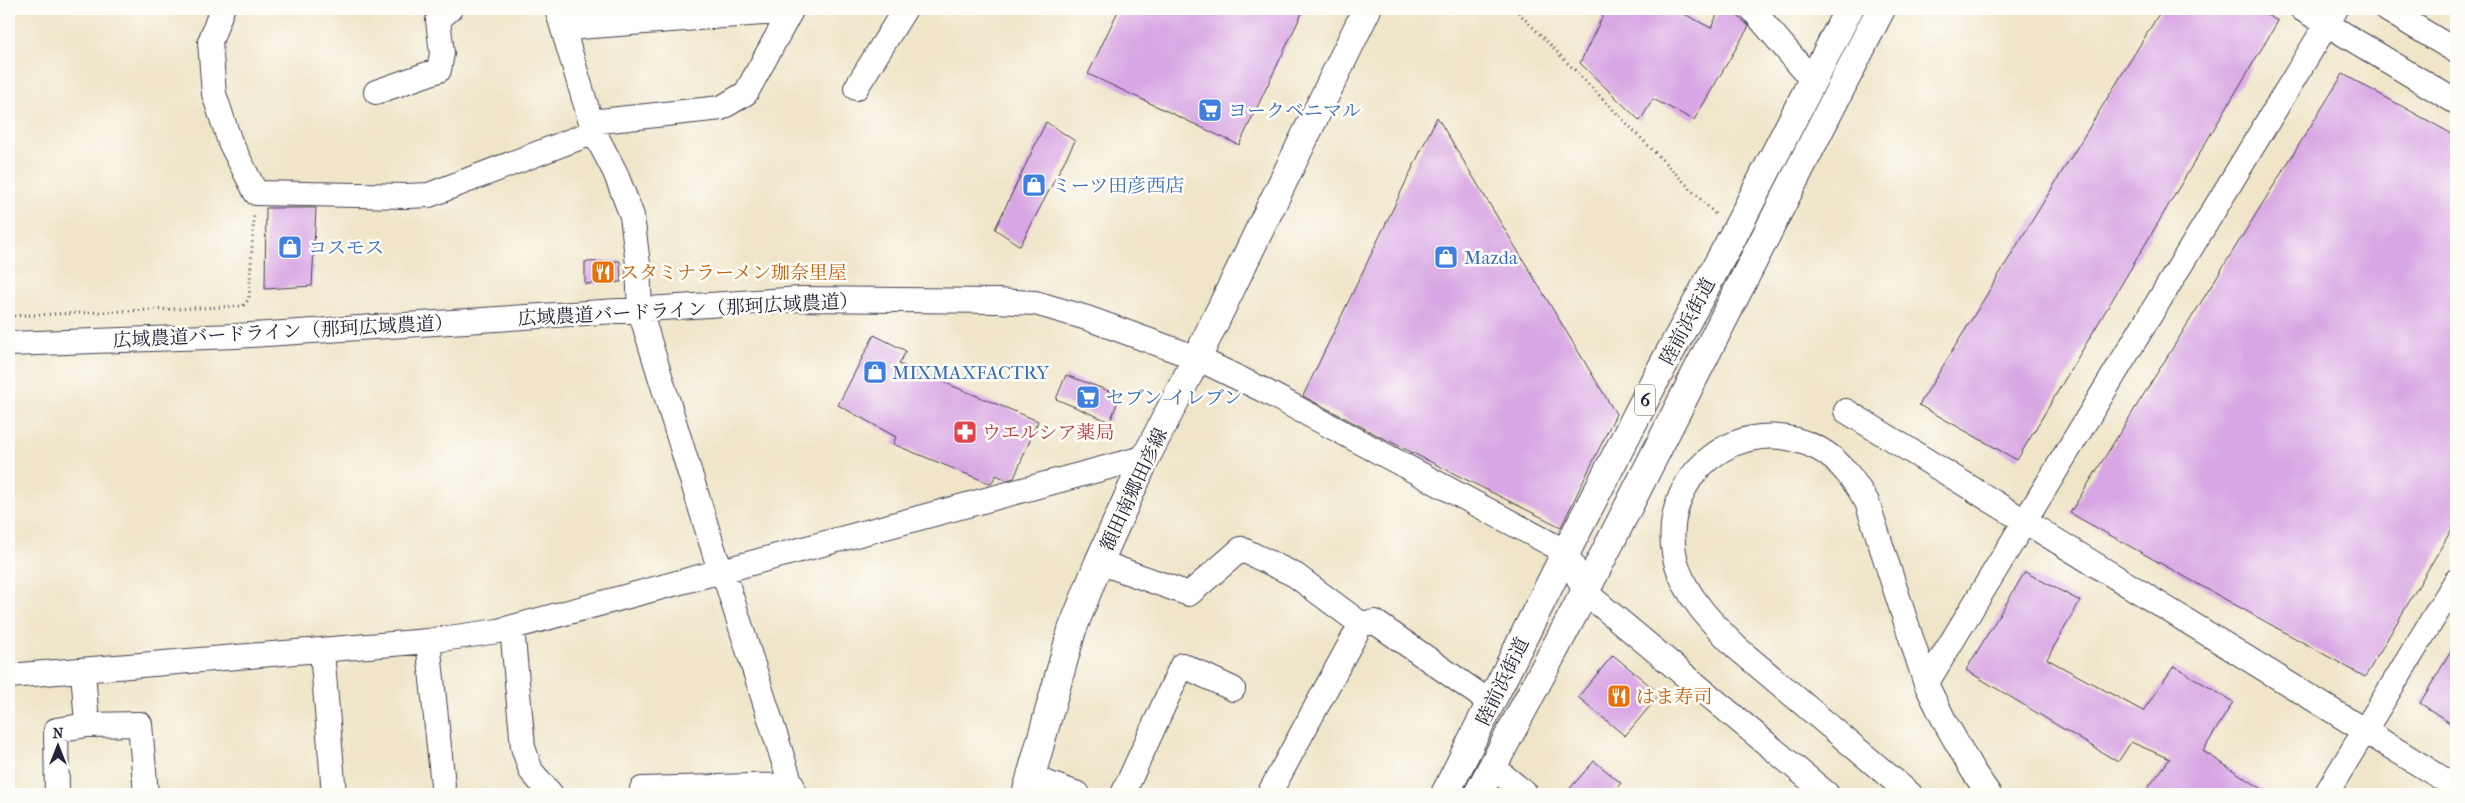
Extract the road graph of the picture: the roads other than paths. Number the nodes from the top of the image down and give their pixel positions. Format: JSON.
{"nodes":[{"id":1,"x":222,"y":9,"type":"edge"},
{"id":2,"x":450,"y":9,"type":"edge"},
{"id":3,"x":558,"y":9,"type":"edge"},
{"id":4,"x":905,"y":9,"type":"edge"},
{"id":5,"x":1367,"y":9,"type":"edge"},
{"id":6,"x":1752,"y":9,"type":"edge"},
{"id":7,"x":1849,"y":9,"type":"edge"},
{"id":8,"x":1881,"y":9,"type":"edge"},
{"id":9,"x":2302,"y":9,"type":"edge"},
{"id":10,"x":2386,"y":9,"type":"edge"},
{"id":11,"x":791,"y":10,"type":"edge"},
{"id":12,"x":2331,"y":16,"type":"edge"},
{"id":13,"x":565,"y":32,"type":"junction"},
{"id":14,"x":2456,"y":51,"type":"edge"},
{"id":15,"x":1812,"y":80,"type":"junction"},
{"id":16,"x":856,"y":88,"type":"dead end"},
{"id":17,"x":376,"y":92,"type":"dead end"},
{"id":18,"x":2456,"y":102,"type":"edge"},
{"id":19,"x":593,"y":127,"type":"junction"},
{"id":20,"x":640,"y":311,"type":"junction"},
{"id":21,"x":9,"y":344,"type":"edge"},
{"id":22,"x":1197,"y":358,"type":"junction"},
{"id":23,"x":1846,"y":411,"type":"dead end"},
{"id":24,"x":1146,"y":457,"type":"junction"},
{"id":25,"x":2024,"y":521,"type":"junction"},
{"id":26,"x":1566,"y":552,"type":"junction"},
{"id":27,"x":1099,"y":562,"type":"junction"},
{"id":28,"x":722,"y":571,"type":"junction"},
{"id":29,"x":2456,"y":581,"type":"edge"},
{"id":30,"x":1585,"y":592,"type":"junction"},
{"id":31,"x":1361,"y":624,"type":"junction"},
{"id":32,"x":512,"y":628,"type":"junction"},
{"id":33,"x":428,"y":641,"type":"junction"},
{"id":34,"x":322,"y":651,"type":"junction"},
{"id":35,"x":83,"y":670,"type":"junction"},
{"id":36,"x":9,"y":676,"type":"edge"},
{"id":37,"x":1926,"y":684,"type":"junction"},
{"id":38,"x":1234,"y":689,"type":"dead end"},
{"id":39,"x":1491,"y":702,"type":"junction"},
{"id":40,"x":88,"y":725,"type":"junction"},
{"id":41,"x":2364,"y":730,"type":"junction"},
{"id":42,"x":1493,"y":767,"type":"junction"},
{"id":43,"x":443,"y":785,"type":"dead end"},
{"id":44,"x":1028,"y":786,"type":"edge"},
{"id":45,"x":2456,"y":787,"type":"edge"},
{"id":46,"x":642,"y":789,"type":"dead end"},
{"id":47,"x":793,"y":790,"type":"edge"},
{"id":48,"x":57,"y":794,"type":"edge"},
{"id":49,"x":146,"y":794,"type":"edge"},
{"id":50,"x":334,"y":794,"type":"edge"},
{"id":51,"x":551,"y":794,"type":"edge"},
{"id":52,"x":1078,"y":794,"type":"edge"},
{"id":53,"x":1122,"y":794,"type":"edge"},
{"id":54,"x":1269,"y":794,"type":"edge"},
{"id":55,"x":1445,"y":794,"type":"edge"},
{"id":56,"x":1478,"y":794,"type":"edge"},
{"id":57,"x":1526,"y":794,"type":"edge"},
{"id":58,"x":1827,"y":794,"type":"edge"},
{"id":59,"x":1910,"y":794,"type":"edge"},
{"id":60,"x":1989,"y":794,"type":"edge"},
{"id":61,"x":2326,"y":794,"type":"edge"}],
"edges":[{"from":1,"to":19,"type":"street"},
{"from":2,"to":17,"type":"street"},
{"from":3,"to":13,"type":"street"},
{"from":4,"to":16,"type":"street"},
{"from":5,"to":22,"type":"main road","name":"額田南郷田彦線"},
{"from":6,"to":15,"type":"street"},
{"from":7,"to":15,"type":"main road","name":"陸前浜街道","number":"6"},
{"from":8,"to":30,"type":"main road","name":"陸前浜街道","number":"6"},
{"from":9,"to":12,"type":"street"},
{"from":10,"to":14,"type":"street"},
{"from":11,"to":13,"type":"street"},
{"from":11,"to":19,"type":"street"},
{"from":12,"to":18,"type":"street"},
{"from":12,"to":25,"type":"street"},
{"from":13,"to":19,"type":"street"},
{"from":15,"to":26,"type":"main road","name":"陸前浜街道","number":"6"},
{"from":19,"to":20,"type":"street"},
{"from":20,"to":21,"type":"street","name":"広域農道バードライン（那珂広域農道）"},
{"from":20,"to":22,"type":"street","name":"広域農道バードライン（那珂広域農道）"},
{"from":20,"to":28,"type":"street"},
{"from":22,"to":24,"type":"main road","name":"額田南郷田彦線"},
{"from":22,"to":26,"type":"street","name":"広域農道バードライン（那珂広域農道）"},
{"from":23,"to":25,"type":"street"},
{"from":24,"to":27,"type":"main road","name":"額田南郷田彦線"},
{"from":24,"to":28,"type":"street"},
{"from":25,"to":37,"type":"street"},
{"from":25,"to":41,"type":"street"},
{"from":26,"to":30,"type":"street"},
{"from":26,"to":39,"type":"main road","name":"陸前浜街道","number":"6"},
{"from":27,"to":31,"type":"street"},
{"from":27,"to":44,"type":"main road","name":"額田南郷田彦線"},
{"from":28,"to":32,"type":"street"},
{"from":28,"to":47,"type":"street"},
{"from":29,"to":41,"type":"street"},
{"from":30,"to":42,"type":"main road","name":"陸前浜街道","number":"6"},
{"from":30,"to":58,"type":"street"},
{"from":31,"to":39,"type":"street"},
{"from":31,"to":54,"type":"street"},
{"from":32,"to":33,"type":"street"},
{"from":32,"to":51,"type":"street"},
{"from":33,"to":34,"type":"street"},
{"from":33,"to":43,"type":"street"},
{"from":34,"to":35,"type":"street"},
{"from":34,"to":50,"type":"street"},
{"from":35,"to":36,"type":"street"},
{"from":35,"to":40,"type":"street"},
{"from":37,"to":59,"type":"street"},
{"from":37,"to":60,"type":"street"},
{"from":38,"to":53,"type":"street"},
{"from":39,"to":55,"type":"main road","name":"陸前浜街道","number":"6"},
{"from":40,"to":48,"type":"street"},
{"from":40,"to":49,"type":"street"},
{"from":41,"to":45,"type":"street"},
{"from":41,"to":61,"type":"street"},
{"from":42,"to":56,"type":"main road","name":"陸前浜街道","number":"6"},
{"from":42,"to":57,"type":"street"},
{"from":44,"to":52,"type":"street"},
{"from":46,"to":47,"type":"street"}]}
